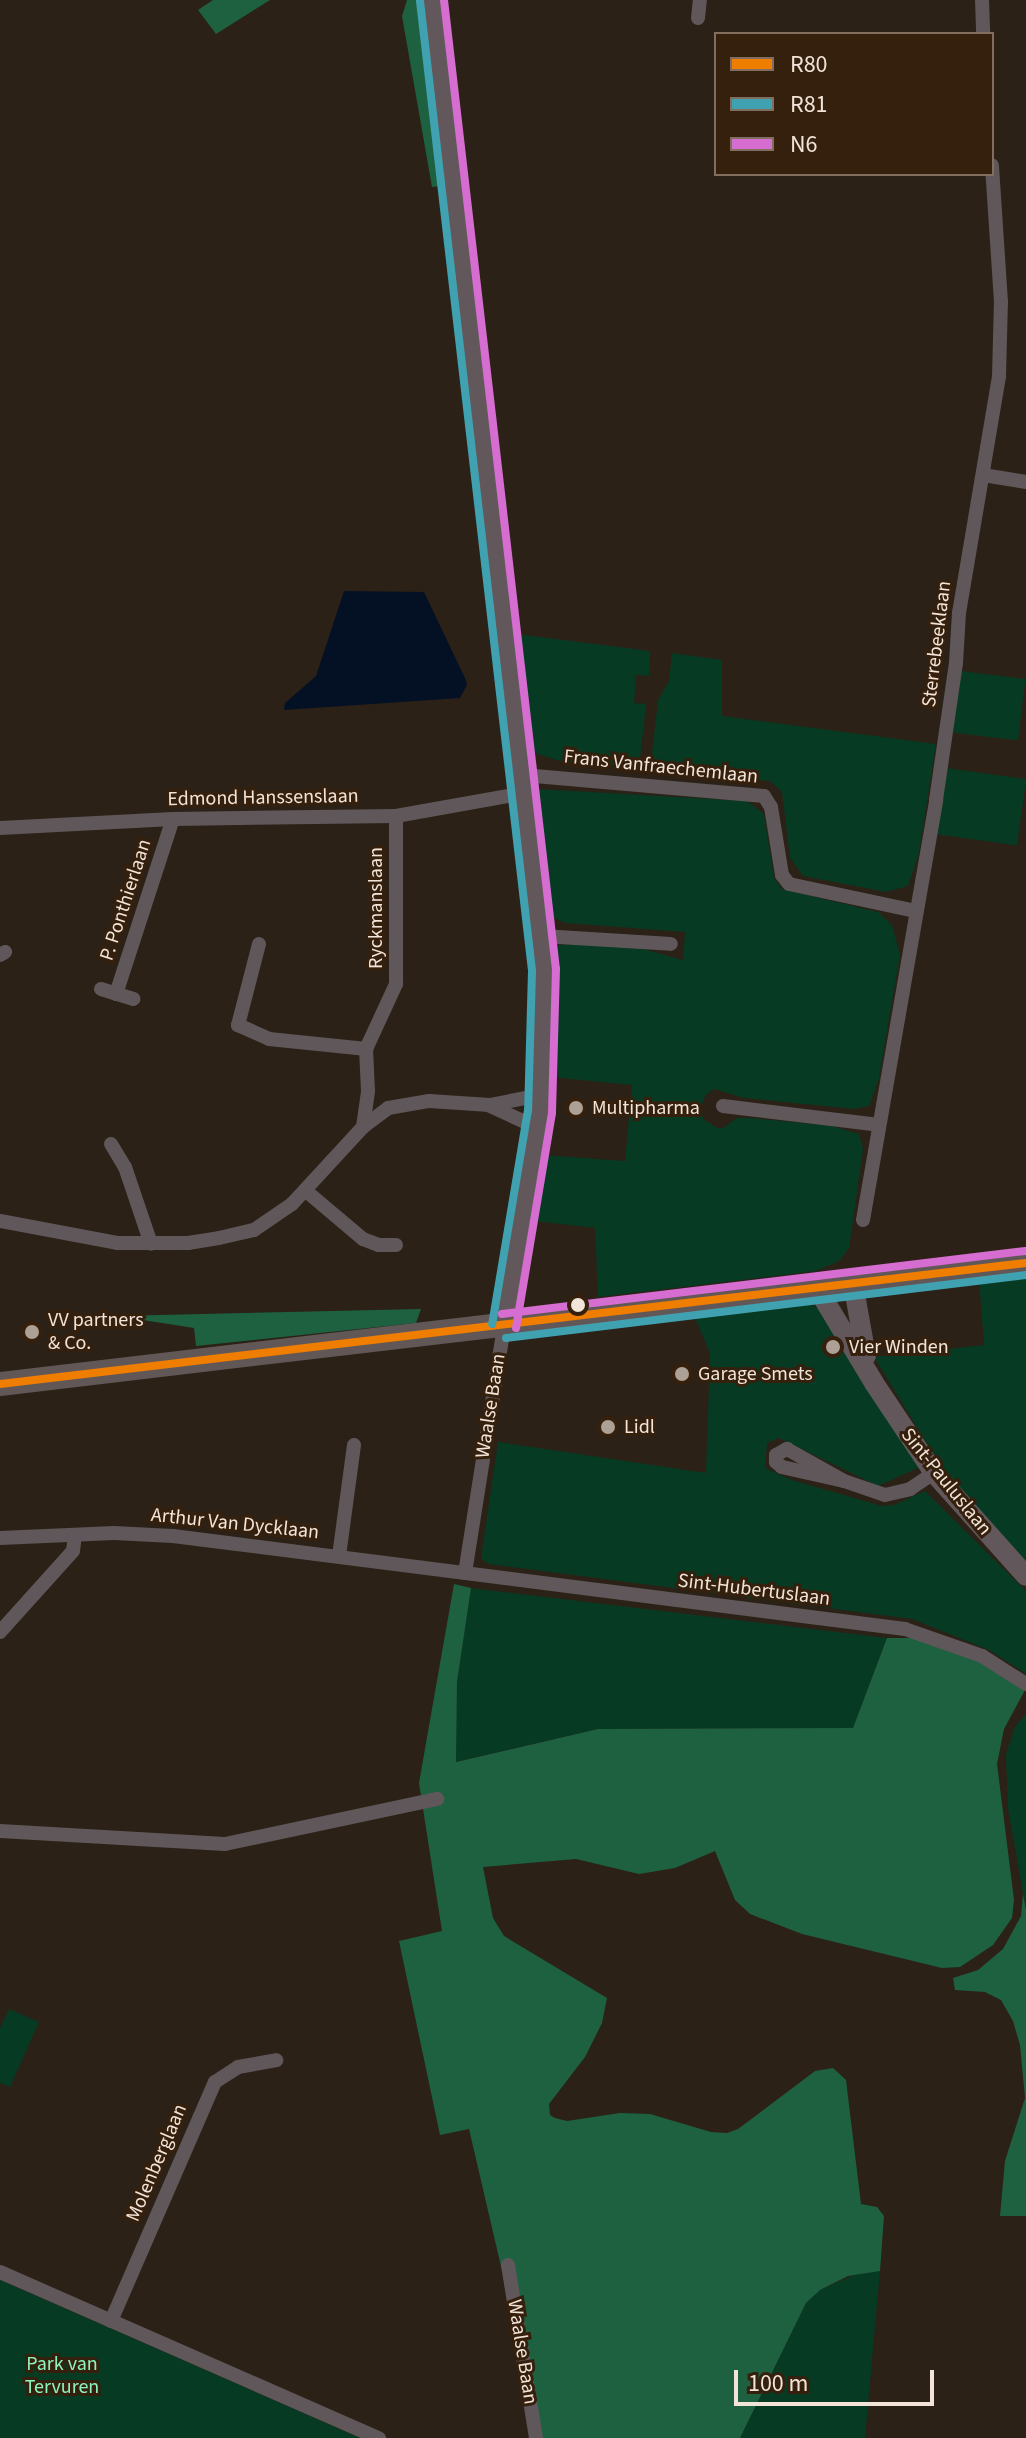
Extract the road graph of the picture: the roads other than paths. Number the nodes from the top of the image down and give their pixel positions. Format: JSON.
{"nodes":[{"id":1,"x":432,"y":0,"type":"edge"},
{"id":2,"x":700,"y":0,"type":"edge"},
{"id":3,"x":982,"y":0,"type":"edge"},
{"id":4,"x":698,"y":18,"type":"dead end"},
{"id":5,"x":983,"y":32,"type":"edge"},
{"id":6,"x":993,"y":176,"type":"edge"},
{"id":7,"x":983,"y":475,"type":"junction"},
{"id":8,"x":1026,"y":482,"type":"edge"},
{"id":9,"x":524,"y":784,"type":"junction"},
{"id":10,"x":396,"y":816,"type":"junction"},
{"id":11,"x":173,"y":819,"type":"junction"},
{"id":12,"x":0,"y":828,"type":"edge"},
{"id":13,"x":916,"y":911,"type":"junction"},
{"id":14,"x":542,"y":936,"type":"junction"},
{"id":15,"x":259,"y":944,"type":"dead end"},
{"id":16,"x":671,"y":944,"type":"dead end"},
{"id":17,"x":101,"y":989,"type":"dead end"},
{"id":18,"x":116,"y":994,"type":"junction"},
{"id":19,"x":134,"y":999,"type":"dead end"},
{"id":20,"x":366,"y":1049,"type":"junction"},
{"id":21,"x":368,"y":1091,"type":"junction"},
{"id":22,"x":541,"y":1095,"type":"junction"},
{"id":23,"x":490,"y":1105,"type":"junction"},
{"id":24,"x":723,"y":1106,"type":"dead end"},
{"id":25,"x":388,"y":1108,"type":"junction"},
{"id":26,"x":879,"y":1125,"type":"junction"},
{"id":27,"x":363,"y":1127,"type":"junction"},
{"id":28,"x":538,"y":1128,"type":"junction"},
{"id":29,"x":111,"y":1144,"type":"dead end"},
{"id":30,"x":306,"y":1191,"type":"junction"},
{"id":31,"x":863,"y":1220,"type":"dead end"},
{"id":32,"x":0,"y":1221,"type":"edge"},
{"id":33,"x":151,"y":1244,"type":"junction"},
{"id":34,"x":396,"y":1245,"type":"dead end"},
{"id":35,"x":1026,"y":1263,"type":"edge"},
{"id":36,"x":853,"y":1283,"type":"junction"},
{"id":37,"x":817,"y":1288,"type":"junction"},
{"id":38,"x":504,"y":1326,"type":"junction"},
{"id":39,"x":874,"y":1383,"type":"junction"},
{"id":40,"x":0,"y":1384,"type":"edge"},
{"id":41,"x":354,"y":1445,"type":"dead end"},
{"id":42,"x":934,"y":1473,"type":"junction"},
{"id":43,"x":844,"y":1481,"type":"dead end"},
{"id":44,"x":75,"y":1535,"type":"junction"},
{"id":45,"x":0,"y":1538,"type":"edge"},
{"id":46,"x":339,"y":1556,"type":"junction"},
{"id":47,"x":465,"y":1573,"type":"junction"},
{"id":48,"x":1026,"y":1576,"type":"edge"},
{"id":49,"x":0,"y":1632,"type":"edge"},
{"id":50,"x":1026,"y":1684,"type":"edge"},
{"id":51,"x":437,"y":1799,"type":"dead end"},
{"id":52,"x":0,"y":1831,"type":"edge"},
{"id":53,"x":276,"y":2060,"type":"dead end"},
{"id":54,"x":508,"y":2265,"type":"dead end"},
{"id":55,"x":0,"y":2272,"type":"edge"},
{"id":56,"x":111,"y":2321,"type":"junction"},
{"id":57,"x":379,"y":2438,"type":"edge"},
{"id":58,"x":536,"y":2438,"type":"edge"}],
"edges":[{"from":1,"to":9,"type":"street","name":"Waalse Baan"},
{"from":2,"to":4,"type":"street"},
{"from":3,"to":5,"type":"street"},
{"from":6,"to":7,"type":"street","name":"Sterrebeeklaan"},
{"from":7,"to":8,"type":"street"},
{"from":7,"to":13,"type":"street","name":"Sterrebeeklaan"},
{"from":9,"to":10,"type":"street","name":"Edmond Hanssenslaan"},
{"from":9,"to":13,"type":"street","name":"Frans Vanfraechemlaan"},
{"from":9,"to":14,"type":"street","name":"Waalse Baan"},
{"from":10,"to":11,"type":"street","name":"Edmond Hanssenslaan"},
{"from":10,"to":20,"type":"street","name":"Ryckmanslaan"},
{"from":11,"to":12,"type":"street","name":"Edmond Hanssenslaan"},
{"from":11,"to":18,"type":"street","name":"P. Ponthierlaan"},
{"from":13,"to":26,"type":"street","name":"Sterrebeeklaan"},
{"from":14,"to":16,"type":"street"},
{"from":14,"to":22,"type":"street","name":"Waalse Baan"},
{"from":15,"to":20,"type":"street"},
{"from":17,"to":18,"type":"street","name":"P. Ponthierlaan"},
{"from":18,"to":19,"type":"street","name":"P. Ponthierlaan"},
{"from":20,"to":21,"type":"street","name":"Ryckmanslaan"},
{"from":21,"to":25,"type":"street"},
{"from":21,"to":27,"type":"street","name":"Ryckmanslaan"},
{"from":22,"to":23,"type":"street"},
{"from":22,"to":28,"type":"street","name":"Waalse Baan"},
{"from":23,"to":25,"type":"street"},
{"from":23,"to":28,"type":"street"},
{"from":24,"to":26,"type":"street"},
{"from":25,"to":27,"type":"street"},
{"from":26,"to":31,"type":"street","name":"Sterrebeeklaan"},
{"from":27,"to":30,"type":"street"},
{"from":28,"to":38,"type":"street","name":"Waalse Baan"},
{"from":29,"to":33,"type":"street"},
{"from":30,"to":33,"type":"street"},
{"from":30,"to":34,"type":"street"},
{"from":32,"to":33,"type":"street"},
{"from":35,"to":36,"type":"main road"},
{"from":36,"to":37,"type":"main road"},
{"from":36,"to":39,"type":"street","name":"Sint-Pauluslaan"},
{"from":37,"to":38,"type":"main road"},
{"from":37,"to":39,"type":"street","name":"Sint-Pauluslaan"},
{"from":38,"to":40,"type":"main road"},
{"from":38,"to":47,"type":"street","name":"Waalse Baan"},
{"from":39,"to":42,"type":"street","name":"Sint-Pauluslaan"},
{"from":41,"to":46,"type":"street"},
{"from":42,"to":43,"type":"street"},
{"from":42,"to":48,"type":"street","name":"Sint-Pauluslaan"},
{"from":44,"to":45,"type":"street","name":"Arthur Van Dycklaan"},
{"from":44,"to":46,"type":"street","name":"Arthur Van Dycklaan"},
{"from":44,"to":49,"type":"street"},
{"from":46,"to":47,"type":"street","name":"Arthur Van Dycklaan"},
{"from":47,"to":50,"type":"street","name":"Sint-Hubertuslaan"},
{"from":51,"to":52,"type":"street"},
{"from":53,"to":56,"type":"street","name":"Molenberglaan"},
{"from":54,"to":58,"type":"street","name":"Waalse Baan"},
{"from":55,"to":56,"type":"street"},
{"from":56,"to":57,"type":"street"}]}
